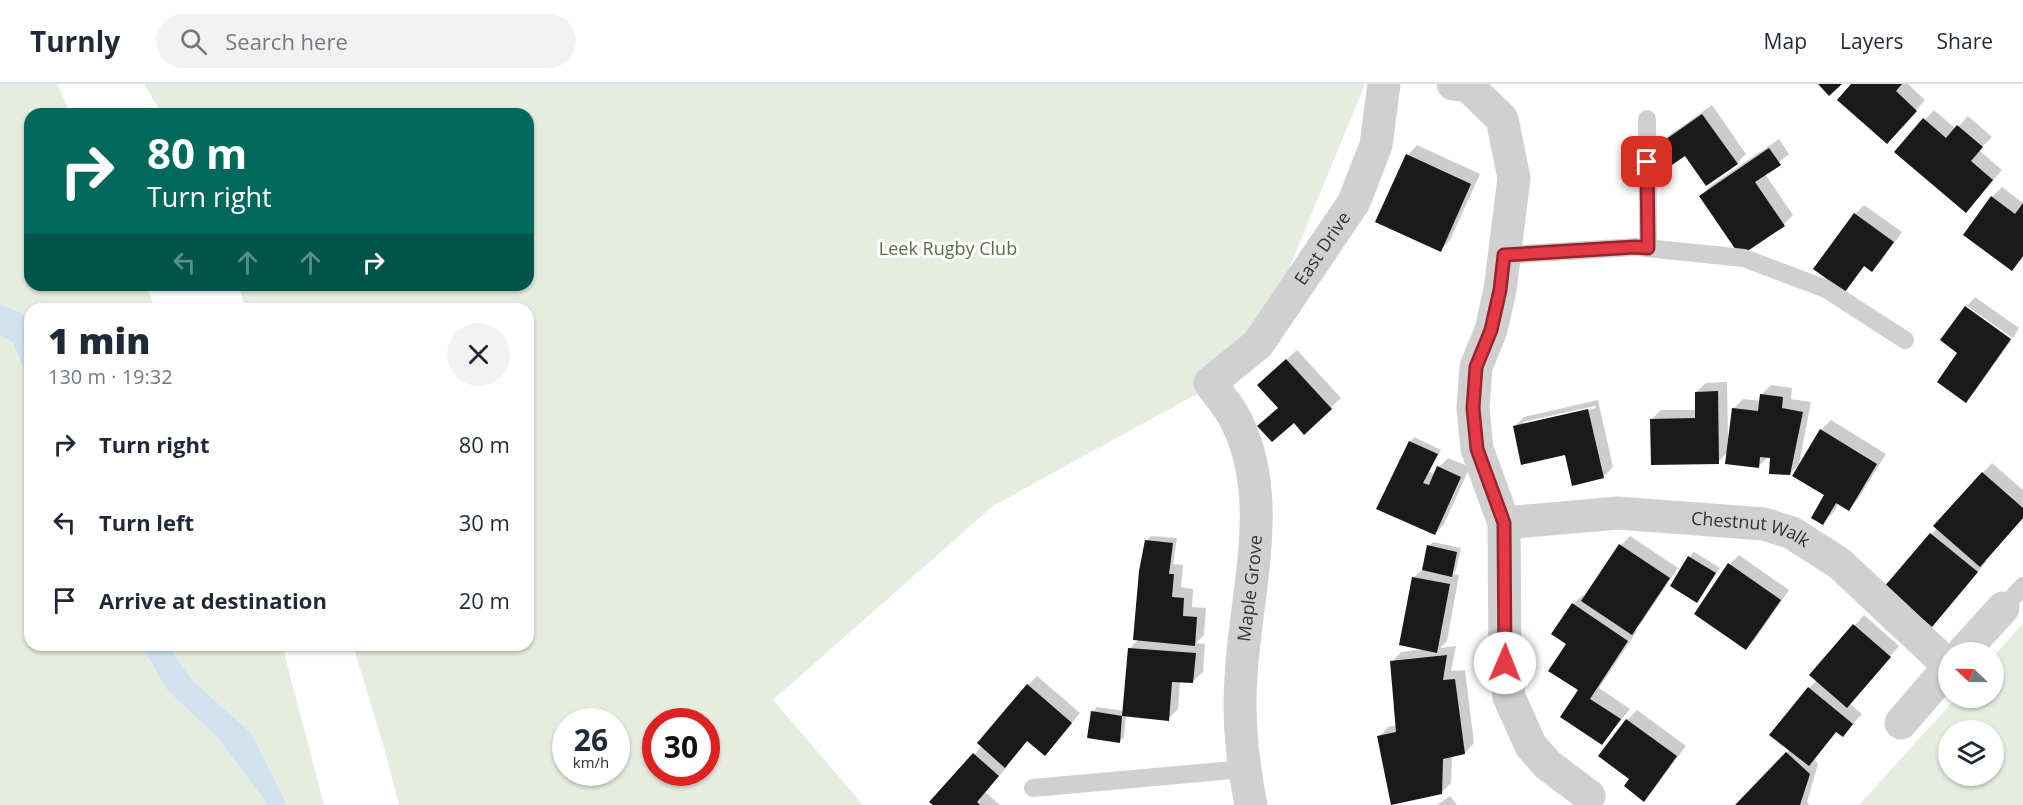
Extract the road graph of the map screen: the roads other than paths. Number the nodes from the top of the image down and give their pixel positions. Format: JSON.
{"nodes":[{"id":1,"x":1384,"y":84,"type":"edge"},
{"id":2,"x":1453,"y":84,"type":"edge"},
{"id":3,"x":1647,"y":119,"type":"dead end"},
{"id":4,"x":1648,"y":248,"type":"junction"},
{"id":5,"x":1504,"y":255,"type":"junction"},
{"id":6,"x":1905,"y":340,"type":"dead end"},
{"id":7,"x":1210,"y":383,"type":"joint"},
{"id":8,"x":1504,"y":523,"type":"junction"},
{"id":9,"x":2013,"y":597,"type":"edge"},
{"id":10,"x":1972,"y":642,"type":"edge"},
{"id":11,"x":1938,"y":657,"type":"edge"},
{"id":12,"x":1938,"y":679,"type":"edge"},
{"id":13,"x":1901,"y":723,"type":"dead end"},
{"id":14,"x":1244,"y":769,"type":"junction"},
{"id":15,"x":1033,"y":788,"type":"dead end"},
{"id":16,"x":1594,"y":800,"type":"edge"},
{"id":17,"x":1251,"y":805,"type":"edge"}],
"edges":[{"from":1,"to":7,"type":"street","name":"East Drive"},
{"from":2,"to":5,"type":"street"},
{"from":3,"to":4,"type":"lane"},
{"from":4,"to":5,"type":"lane"},
{"from":4,"to":6,"type":"lane"},
{"from":5,"to":8,"type":"street"},
{"from":7,"to":14,"type":"street","name":"Maple Grove"},
{"from":8,"to":11,"type":"street","name":"Chestnut Walk"},
{"from":8,"to":16,"type":"street"},
{"from":9,"to":10,"type":"street"},
{"from":12,"to":13,"type":"street","name":"Chestnut Walk"},
{"from":14,"to":15,"type":"lane"},
{"from":14,"to":17,"type":"street","name":"Maple Grove"}]}
